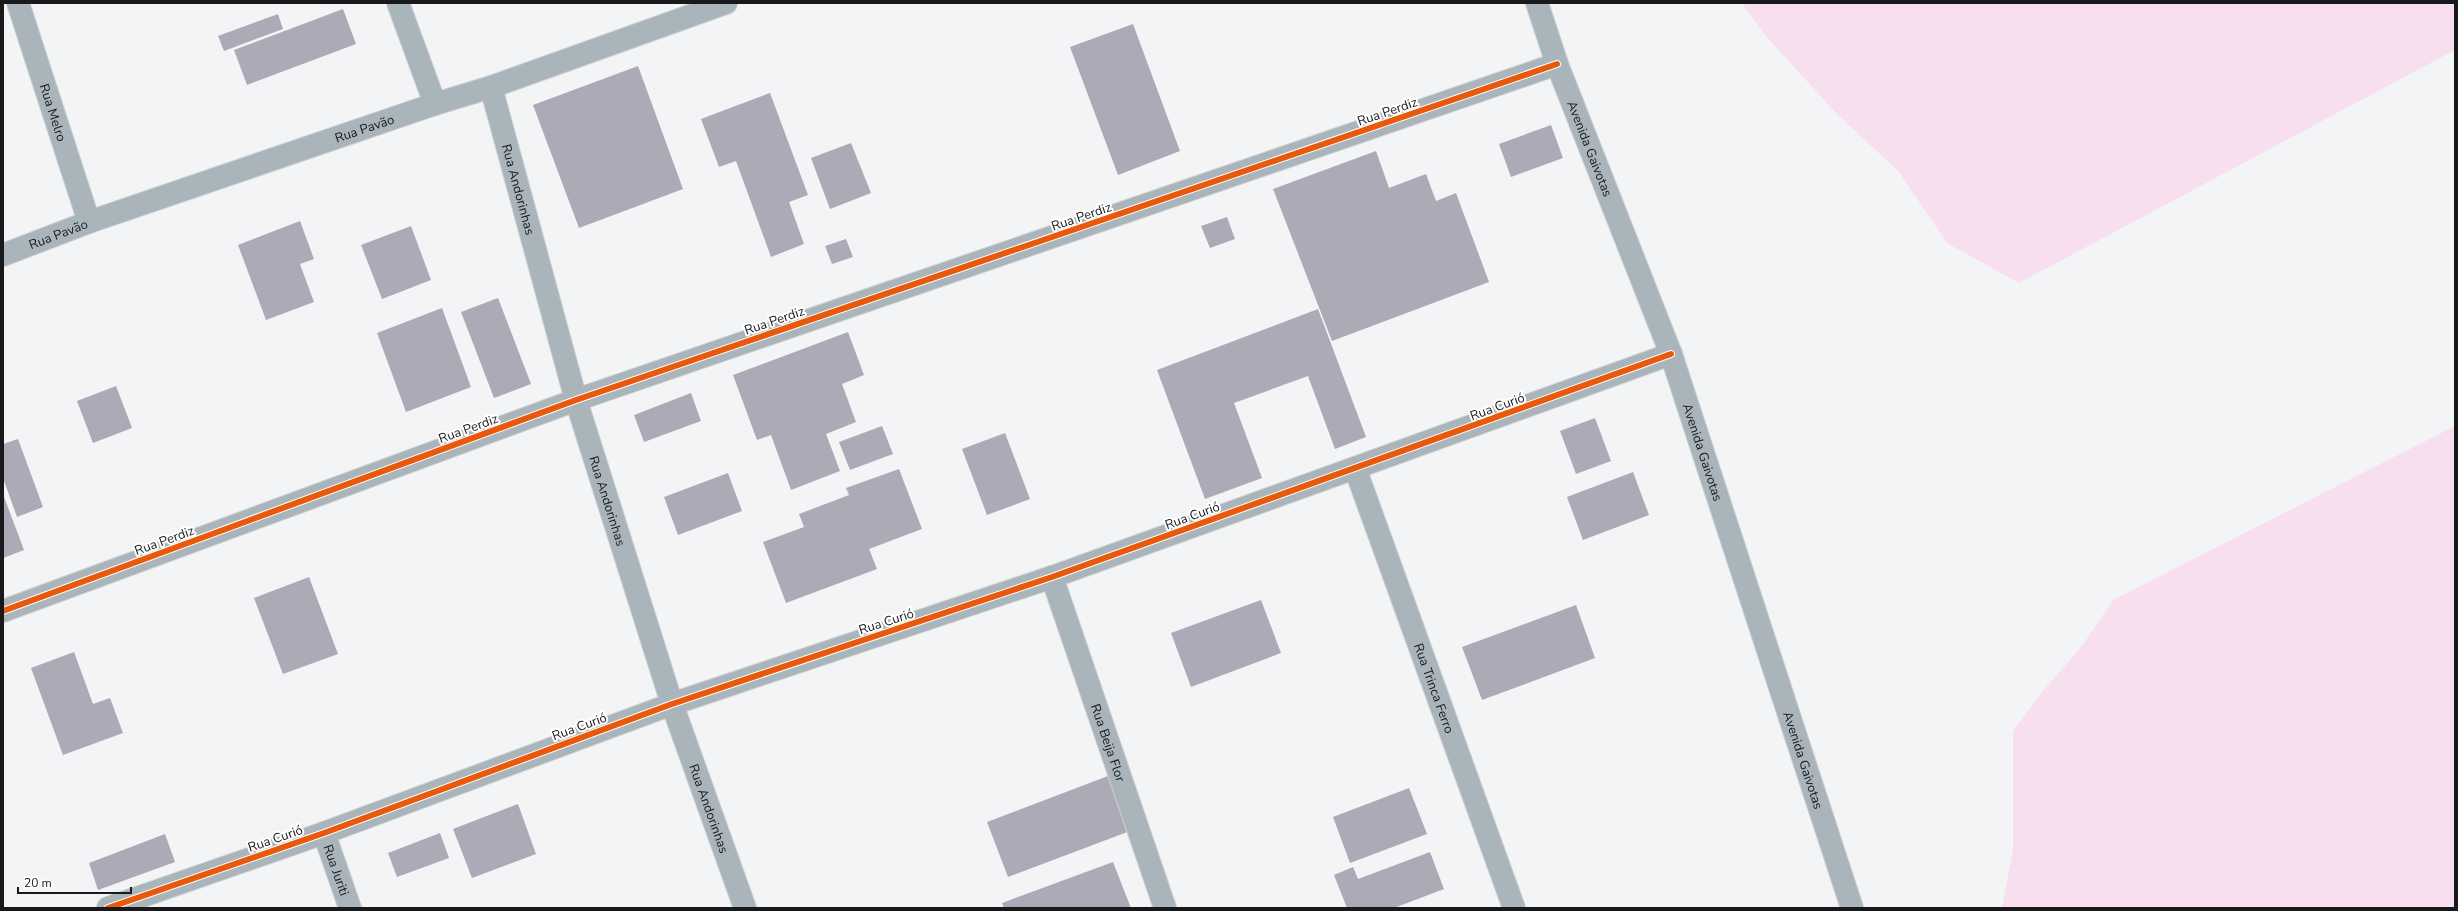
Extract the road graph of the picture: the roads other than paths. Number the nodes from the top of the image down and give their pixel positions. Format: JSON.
{"nodes":[{"id":1,"x":18,"y":3,"type":"edge"},
{"id":2,"x":398,"y":3,"type":"edge"},
{"id":3,"x":726,"y":3,"type":"edge"},
{"id":4,"x":1537,"y":3,"type":"edge"},
{"id":5,"x":1558,"y":64,"type":"junction"},
{"id":6,"x":491,"y":87,"type":"junction"},
{"id":7,"x":435,"y":104,"type":"junction"},
{"id":8,"x":89,"y":222,"type":"junction"},
{"id":9,"x":3,"y":255,"type":"edge"},
{"id":10,"x":1671,"y":354,"type":"junction"},
{"id":11,"x":576,"y":400,"type":"junction"},
{"id":12,"x":1355,"y":468,"type":"junction"},
{"id":13,"x":1052,"y":577,"type":"junction"},
{"id":14,"x":3,"y":610,"type":"edge"},
{"id":15,"x":672,"y":704,"type":"junction"},
{"id":16,"x":324,"y":833,"type":"junction"},
{"id":17,"x":108,"y":908,"type":"edge"},
{"id":18,"x":350,"y":908,"type":"edge"},
{"id":19,"x":745,"y":908,"type":"edge"},
{"id":20,"x":1165,"y":908,"type":"edge"},
{"id":21,"x":1514,"y":908,"type":"edge"},
{"id":22,"x":1852,"y":908,"type":"edge"}],
"edges":[{"from":1,"to":8,"type":"street","name":"Rua Melro"},
{"from":2,"to":7,"type":"street"},
{"from":3,"to":6,"type":"street","name":"Rua Pavão"},
{"from":4,"to":5,"type":"street","name":"Avenida Gaivotas"},
{"from":5,"to":10,"type":"street","name":"Avenida Gaivotas"},
{"from":5,"to":11,"type":"street","name":"Rua Perdiz"},
{"from":6,"to":7,"type":"street","name":"Rua Pavão"},
{"from":6,"to":11,"type":"street","name":"Rua Andorinhas"},
{"from":7,"to":8,"type":"street","name":"Rua Pavão"},
{"from":8,"to":9,"type":"street","name":"Rua Pavão"},
{"from":10,"to":12,"type":"street","name":"Rua Curió"},
{"from":10,"to":22,"type":"street","name":"Avenida Gaivotas"},
{"from":11,"to":14,"type":"street","name":"Rua Perdiz"},
{"from":11,"to":15,"type":"street","name":"Rua Andorinhas"},
{"from":12,"to":13,"type":"street","name":"Rua Curió"},
{"from":12,"to":21,"type":"street","name":"Rua Trinca Ferro"},
{"from":13,"to":15,"type":"street","name":"Rua Curió"},
{"from":13,"to":20,"type":"street","name":"Rua Beija Flor"},
{"from":15,"to":16,"type":"street","name":"Rua Curió"},
{"from":15,"to":19,"type":"street","name":"Rua Andorinhas"},
{"from":16,"to":17,"type":"street","name":"Rua Curió"},
{"from":16,"to":18,"type":"street","name":"Rua Juriti"}]}
